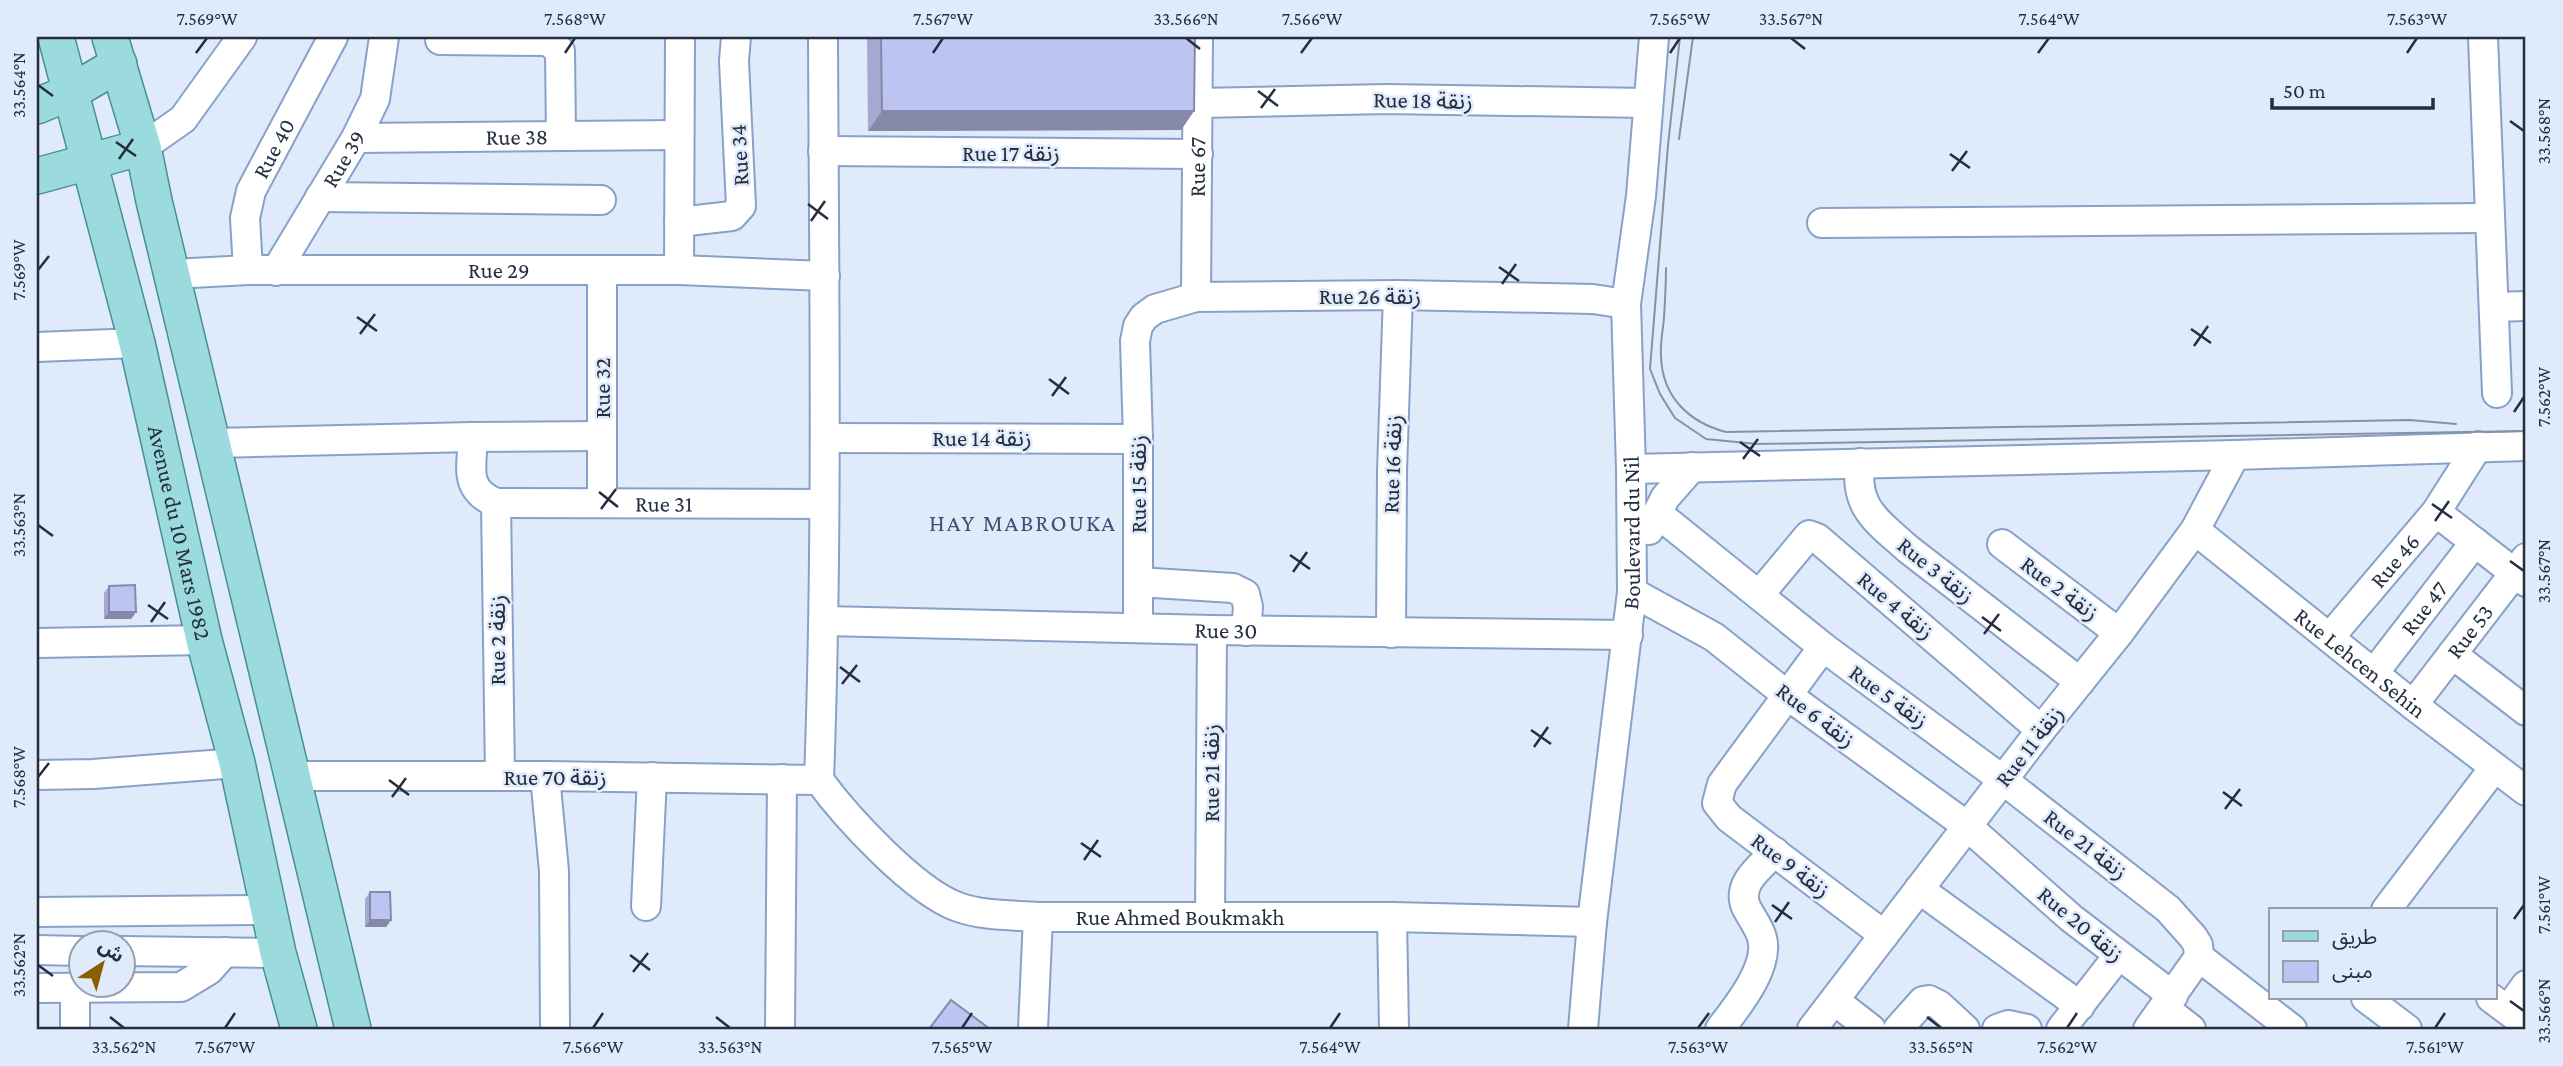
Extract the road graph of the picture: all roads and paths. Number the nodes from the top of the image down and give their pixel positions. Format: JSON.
{"nodes":[{"id":1,"x":56,"y":37,"type":"edge"},
{"id":2,"x":242,"y":37,"type":"edge"},
{"id":3,"x":333,"y":37,"type":"edge"},
{"id":4,"x":384,"y":37,"type":"edge"},
{"id":5,"x":680,"y":37,"type":"edge"},
{"id":6,"x":736,"y":37,"type":"edge"},
{"id":7,"x":823,"y":37,"type":"edge"},
{"id":8,"x":1198,"y":37,"type":"edge"},
{"id":9,"x":1654,"y":37,"type":"edge"},
{"id":10,"x":2483,"y":37,"type":"edge"},
{"id":11,"x":440,"y":40,"type":"dead end"},
{"id":12,"x":115,"y":50,"type":"edge"},
{"id":13,"x":71,"y":92,"type":"junction"},
{"id":14,"x":1199,"y":103,"type":"junction"},
{"id":15,"x":1647,"y":103,"type":"junction"},
{"id":16,"x":37,"y":106,"type":"edge"},
{"id":17,"x":679,"y":135,"type":"junction"},
{"id":18,"x":561,"y":136,"type":"junction"},
{"id":19,"x":356,"y":138,"type":"junction"},
{"id":20,"x":143,"y":147,"type":"junction"},
{"id":21,"x":824,"y":151,"type":"junction"},
{"id":22,"x":1198,"y":154,"type":"junction"},
{"id":23,"x":90,"y":162,"type":"junction"},
{"id":24,"x":37,"y":176,"type":"edge"},
{"id":25,"x":320,"y":197,"type":"junction"},
{"id":26,"x":601,"y":200,"type":"dead end"},
{"id":27,"x":2490,"y":218,"type":"junction"},
{"id":28,"x":679,"y":222,"type":"junction"},
{"id":29,"x":1822,"y":223,"type":"dead end"},
{"id":30,"x":248,"y":270,"type":"junction"},
{"id":31,"x":276,"y":271,"type":"junction"},
{"id":32,"x":679,"y":271,"type":"junction"},
{"id":33,"x":602,"y":272,"type":"junction"},
{"id":34,"x":173,"y":274,"type":"junction"},
{"id":35,"x":825,"y":276,"type":"junction"},
{"id":36,"x":1398,"y":295,"type":"junction"},
{"id":37,"x":1196,"y":297,"type":"junction"},
{"id":38,"x":1626,"y":304,"type":"junction"},
{"id":39,"x":2526,"y":306,"type":"edge"},
{"id":40,"x":2494,"y":307,"type":"junction"},
{"id":41,"x":1135,"y":341,"type":"joint"},
{"id":42,"x":137,"y":343,"type":"junction"},
{"id":43,"x":37,"y":347,"type":"edge"},
{"id":44,"x":2497,"y":393,"type":"dead end"},
{"id":45,"x":473,"y":436,"type":"junction"},
{"id":46,"x":602,"y":436,"type":"junction"},
{"id":47,"x":827,"y":438,"type":"junction"},
{"id":48,"x":1138,"y":439,"type":"junction"},
{"id":49,"x":213,"y":443,"type":"junction"},
{"id":50,"x":2478,"y":446,"type":"junction"},
{"id":51,"x":2526,"y":446,"type":"edge"},
{"id":52,"x":2235,"y":455,"type":"junction"},
{"id":53,"x":1860,"y":463,"type":"junction"},
{"id":54,"x":1692,"y":467,"type":"junction"},
{"id":55,"x":1631,"y":469,"type":"junction"},
{"id":56,"x":496,"y":503,"type":"junction"},
{"id":57,"x":602,"y":503,"type":"junction"},
{"id":58,"x":824,"y":504,"type":"junction"},
{"id":59,"x":2436,"y":512,"type":"junction"},
{"id":60,"x":1657,"y":513,"type":"junction"},
{"id":61,"x":2195,"y":530,"type":"junction"},
{"id":62,"x":2475,"y":542,"type":"junction"},
{"id":63,"x":2002,"y":544,"type":"dead end"},
{"id":64,"x":2523,"y":571,"type":"edge"},
{"id":65,"x":1138,"y":582,"type":"junction"},
{"id":66,"x":1632,"y":592,"type":"junction"},
{"id":67,"x":1759,"y":595,"type":"junction"},
{"id":68,"x":825,"y":621,"type":"junction"},
{"id":69,"x":1138,"y":628,"type":"junction"},
{"id":70,"x":1212,"y":630,"type":"junction"},
{"id":71,"x":1246,"y":631,"type":"junction"},
{"id":72,"x":1391,"y":633,"type":"junction"},
{"id":73,"x":2119,"y":633,"type":"junction"},
{"id":74,"x":1628,"y":635,"type":"junction"},
{"id":75,"x":2330,"y":637,"type":"junction"},
{"id":76,"x":204,"y":640,"type":"junction"},
{"id":77,"x":37,"y":643,"type":"edge"},
{"id":78,"x":1823,"y":647,"type":"junction"},
{"id":79,"x":2452,"y":654,"type":"junction"},
{"id":80,"x":2374,"y":673,"type":"junction"},
{"id":81,"x":2080,"y":682,"type":"junction"},
{"id":82,"x":1787,"y":695,"type":"junction"},
{"id":83,"x":2413,"y":705,"type":"junction"},
{"id":84,"x":2526,"y":710,"type":"edge"},
{"id":85,"x":2041,"y":730,"type":"junction"},
{"id":86,"x":237,"y":763,"type":"junction"},
{"id":87,"x":2494,"y":768,"type":"junction"},
{"id":88,"x":37,"y":775,"type":"edge"},
{"id":89,"x":291,"y":776,"type":"junction"},
{"id":90,"x":500,"y":776,"type":"junction"},
{"id":91,"x":545,"y":776,"type":"junction"},
{"id":92,"x":652,"y":777,"type":"junction"},
{"id":93,"x":782,"y":779,"type":"junction"},
{"id":94,"x":819,"y":780,"type":"junction"},
{"id":95,"x":2003,"y":780,"type":"junction"},
{"id":96,"x":2524,"y":783,"type":"edge"},
{"id":97,"x":1967,"y":826,"type":"junction"},
{"id":98,"x":1993,"y":849,"type":"joint"},
{"id":99,"x":1775,"y":852,"type":"junction"},
{"id":100,"x":1919,"y":889,"type":"junction"},
{"id":101,"x":646,"y":906,"type":"dead end"},
{"id":102,"x":2388,"y":908,"type":"edge"},
{"id":103,"x":269,"y":910,"type":"junction"},
{"id":104,"x":37,"y":912,"type":"edge"},
{"id":105,"x":1210,"y":916,"type":"junction"},
{"id":106,"x":1392,"y":916,"type":"junction"},
{"id":107,"x":1038,"y":917,"type":"junction"},
{"id":108,"x":1592,"y":922,"type":"junction"},
{"id":109,"x":1884,"y":935,"type":"junction"},
{"id":110,"x":58,"y":950,"type":"edge"},
{"id":111,"x":136,"y":951,"type":"edge"},
{"id":112,"x":225,"y":952,"type":"junction"},
{"id":113,"x":278,"y":953,"type":"junction"},
{"id":114,"x":2118,"y":956,"type":"junction"},
{"id":115,"x":2200,"y":957,"type":"junction"},
{"id":116,"x":2526,"y":985,"type":"edge"},
{"id":117,"x":56,"y":988,"type":"edge"},
{"id":118,"x":2369,"y":1000,"type":"edge"},
{"id":119,"x":1835,"y":1001,"type":"junction"},
{"id":120,"x":2080,"y":1006,"type":"junction"},
{"id":121,"x":2161,"y":1011,"type":"edge"},
{"id":122,"x":2509,"y":1011,"type":"edge"},
{"id":123,"x":75,"y":1029,"type":"edge"},
{"id":124,"x":299,"y":1029,"type":"edge"},
{"id":125,"x":353,"y":1029,"type":"edge"},
{"id":126,"x":555,"y":1029,"type":"edge"},
{"id":127,"x":780,"y":1029,"type":"edge"},
{"id":128,"x":1032,"y":1029,"type":"edge"},
{"id":129,"x":1394,"y":1029,"type":"edge"},
{"id":130,"x":1583,"y":1029,"type":"edge"},
{"id":131,"x":1720,"y":1029,"type":"edge"},
{"id":132,"x":1812,"y":1029,"type":"edge"},
{"id":133,"x":1871,"y":1029,"type":"edge"},
{"id":134,"x":1898,"y":1029,"type":"edge"},
{"id":135,"x":1965,"y":1029,"type":"edge"},
{"id":136,"x":1997,"y":1029,"type":"edge"},
{"id":137,"x":2027,"y":1029,"type":"edge"},
{"id":138,"x":2061,"y":1029,"type":"edge"},
{"id":139,"x":2191,"y":1029,"type":"edge"},
{"id":140,"x":2292,"y":1029,"type":"edge"},
{"id":141,"x":2407,"y":1029,"type":"edge"}],
"edges":[{"from":1,"to":13,"type":"main road","name":"Avenue du 10 Mars 1982"},
{"from":2,"to":20,"type":"street"},
{"from":3,"to":30,"type":"street","name":"Rue 40"},
{"from":4,"to":19,"type":"street","name":"Rue 39"},
{"from":5,"to":17,"type":"street"},
{"from":6,"to":28,"type":"street","name":"Rue 34"},
{"from":7,"to":21,"type":"street"},
{"from":8,"to":14,"type":"street","name":"Rue 67"},
{"from":9,"to":15,"type":"street","name":"Boulevard du Nil"},
{"from":10,"to":27,"type":"street"},
{"from":11,"to":18,"type":"street"},
{"from":12,"to":13,"type":"main road"},
{"from":12,"to":20,"type":"main road"},
{"from":13,"to":16,"type":"main road"},
{"from":13,"to":23,"type":"main road","name":"Avenue du 10 Mars 1982"},
{"from":14,"to":15,"type":"street","name":"Rue 18 زنقة"},
{"from":14,"to":22,"type":"street","name":"Rue 67"},
{"from":15,"to":38,"type":"street","name":"Boulevard du Nil"},
{"from":17,"to":18,"type":"street","name":"Rue 38"},
{"from":17,"to":28,"type":"street"},
{"from":18,"to":19,"type":"street","name":"Rue 38"},
{"from":19,"to":25,"type":"street","name":"Rue 39"},
{"from":20,"to":23,"type":"main road"},
{"from":20,"to":34,"type":"main road"},
{"from":21,"to":22,"type":"street","name":"Rue 17 زنقة"},
{"from":21,"to":35,"type":"street"},
{"from":22,"to":37,"type":"street","name":"Rue 67"},
{"from":23,"to":24,"type":"main road"},
{"from":23,"to":42,"type":"main road","name":"Avenue du 10 Mars 1982"},
{"from":25,"to":26,"type":"street"},
{"from":25,"to":31,"type":"street","name":"Rue 39"},
{"from":27,"to":29,"type":"street"},
{"from":27,"to":40,"type":"street"},
{"from":28,"to":32,"type":"street"},
{"from":30,"to":31,"type":"street","name":"Rue 29"},
{"from":30,"to":34,"type":"street","name":"Rue 29"},
{"from":31,"to":33,"type":"street","name":"Rue 29"},
{"from":32,"to":33,"type":"street","name":"Rue 29"},
{"from":32,"to":35,"type":"street","name":"Rue 29"},
{"from":33,"to":46,"type":"street","name":"Rue 32"},
{"from":34,"to":49,"type":"main road"},
{"from":35,"to":47,"type":"street"},
{"from":36,"to":37,"type":"street","name":"Rue 26 زنقة"},
{"from":36,"to":38,"type":"street","name":"Rue 26 زنقة"},
{"from":36,"to":72,"type":"street","name":"Rue 16 زنقة"},
{"from":37,"to":41,"type":"street","name":"Rue 26 زنقة"},
{"from":38,"to":55,"type":"street","name":"Boulevard du Nil"},
{"from":39,"to":40,"type":"street"},
{"from":40,"to":44,"type":"street"},
{"from":41,"to":48,"type":"street","name":"Rue 15 زنقة"},
{"from":42,"to":43,"type":"street"},
{"from":42,"to":76,"type":"main road","name":"Avenue du 10 Mars 1982"},
{"from":45,"to":46,"type":"street"},
{"from":45,"to":49,"type":"street"},
{"from":45,"to":56,"type":"street"},
{"from":46,"to":57,"type":"street","name":"Rue 32"},
{"from":47,"to":48,"type":"street","name":"Rue 14 زنقة"},
{"from":47,"to":58,"type":"street"},
{"from":48,"to":65,"type":"street","name":"Rue 15 زنقة"},
{"from":49,"to":89,"type":"main road"},
{"from":50,"to":51,"type":"street"},
{"from":50,"to":52,"type":"street"},
{"from":50,"to":59,"type":"street","name":"Rue 46"},
{"from":52,"to":53,"type":"street"},
{"from":52,"to":61,"type":"street","name":"Rue 11 زنقة"},
{"from":53,"to":54,"type":"street"},
{"from":53,"to":81,"type":"street","name":"Rue 3 زنقة"},
{"from":54,"to":55,"type":"street"},
{"from":54,"to":60,"type":"street"},
{"from":55,"to":66,"type":"street","name":"Boulevard du Nil"},
{"from":56,"to":57,"type":"street","name":"Rue 31"},
{"from":56,"to":90,"type":"street","name":"Rue 2 زنقة"},
{"from":57,"to":58,"type":"street","name":"Rue 31"},
{"from":58,"to":68,"type":"street"},
{"from":59,"to":62,"type":"street"},
{"from":59,"to":75,"type":"street","name":"Rue 46"},
{"from":60,"to":66,"type":"street"},
{"from":60,"to":67,"type":"street","name":"Rue 5 زنقة"},
{"from":61,"to":73,"type":"street","name":"Rue 11 زنقة"},
{"from":61,"to":75,"type":"street","name":"Rue Lehcen Sehin"},
{"from":62,"to":64,"type":"street"},
{"from":62,"to":80,"type":"street","name":"Rue 47"},
{"from":63,"to":73,"type":"street","name":"Rue 2 زنقة"},
{"from":64,"to":79,"type":"street","name":"Rue 53"},
{"from":65,"to":69,"type":"street","name":"Rue 15 زنقة"},
{"from":65,"to":71,"type":"street"},
{"from":66,"to":74,"type":"street","name":"Boulevard du Nil"},
{"from":66,"to":82,"type":"street","name":"Rue 6 زنقة"},
{"from":67,"to":78,"type":"street","name":"Rue 5 زنقة"},
{"from":67,"to":85,"type":"street","name":"Rue 4 زنقة"},
{"from":68,"to":69,"type":"street","name":"Rue 30"},
{"from":68,"to":94,"type":"street"},
{"from":69,"to":70,"type":"street","name":"Rue 30"},
{"from":70,"to":71,"type":"street","name":"Rue 30"},
{"from":70,"to":105,"type":"street","name":"Rue 21 زنقة"},
{"from":71,"to":72,"type":"street","name":"Rue 30"},
{"from":72,"to":74,"type":"street","name":"Rue 30"},
{"from":73,"to":81,"type":"street","name":"Rue 11 زنقة"},
{"from":74,"to":108,"type":"street","name":"Boulevard du Nil"},
{"from":75,"to":80,"type":"street","name":"Rue Lehcen Sehin"},
{"from":76,"to":77,"type":"street"},
{"from":76,"to":86,"type":"main road","name":"Avenue du 10 Mars 1982"},
{"from":78,"to":82,"type":"street"},
{"from":78,"to":95,"type":"street","name":"Rue 5 زنقة"},
{"from":79,"to":83,"type":"street","name":"Rue 53"},
{"from":79,"to":84,"type":"street"},
{"from":80,"to":83,"type":"street","name":"Rue Lehcen Sehin"},
{"from":81,"to":85,"type":"street","name":"Rue 11 زنقة"},
{"from":82,"to":97,"type":"street","name":"Rue 6 زنقة"},
{"from":82,"to":99,"type":"street","name":"Rue 9 زنقة"},
{"from":83,"to":87,"type":"street","name":"Rue Lehcen Sehin"},
{"from":85,"to":95,"type":"street","name":"Rue 11 زنقة"},
{"from":86,"to":88,"type":"street"},
{"from":86,"to":103,"type":"main road","name":"Avenue du 10 Mars 1982"},
{"from":87,"to":96,"type":"street","name":"Rue Lehcen Sehin"},
{"from":87,"to":102,"type":"street"},
{"from":89,"to":90,"type":"street","name":"Rue 70 زنقة"},
{"from":89,"to":125,"type":"main road"},
{"from":90,"to":91,"type":"street","name":"Rue 70 زنقة"},
{"from":91,"to":92,"type":"street","name":"Rue 70 زنقة"},
{"from":91,"to":126,"type":"street"},
{"from":92,"to":93,"type":"street","name":"Rue 70 زنقة"},
{"from":92,"to":101,"type":"street"},
{"from":93,"to":94,"type":"street","name":"Rue 70 زنقة"},
{"from":93,"to":127,"type":"street"},
{"from":94,"to":107,"type":"street","name":"Rue Ahmed Boukmakh"},
{"from":95,"to":97,"type":"street","name":"Rue 11 زنقة"},
{"from":95,"to":115,"type":"street","name":"Rue 21 زنقة"},
{"from":97,"to":98,"type":"street","name":"Rue 6 زنقة"},
{"from":97,"to":100,"type":"street","name":"Rue 11 زنقة"},
{"from":98,"to":114,"type":"street","name":"Rue 20 زنقة"},
{"from":99,"to":109,"type":"street","name":"Rue 9 زنقة"},
{"from":99,"to":131,"type":"street"},
{"from":100,"to":109,"type":"street","name":"Rue 11 زنقة"},
{"from":100,"to":120,"type":"street"},
{"from":103,"to":104,"type":"street"},
{"from":103,"to":113,"type":"main road","name":"Avenue du 10 Mars 1982"},
{"from":105,"to":106,"type":"street","name":"Rue Ahmed Boukmakh"},
{"from":105,"to":107,"type":"street","name":"Rue Ahmed Boukmakh"},
{"from":106,"to":108,"type":"street","name":"Rue Ahmed Boukmakh"},
{"from":106,"to":129,"type":"street"},
{"from":107,"to":128,"type":"street"},
{"from":108,"to":130,"type":"street","name":"Boulevard du Nil"},
{"from":109,"to":119,"type":"street","name":"Rue 11 زنقة"},
{"from":110,"to":117,"type":"street"},
{"from":111,"to":112,"type":"street"},
{"from":112,"to":113,"type":"street"},
{"from":112,"to":117,"type":"street"},
{"from":113,"to":124,"type":"main road","name":"Avenue du 10 Mars 1982"},
{"from":114,"to":120,"type":"street"},
{"from":114,"to":121,"type":"street","name":"Rue 20 زنقة"},
{"from":115,"to":121,"type":"street"},
{"from":115,"to":140,"type":"street"},
{"from":116,"to":122,"type":"street"},
{"from":117,"to":123,"type":"street"},
{"from":118,"to":141,"type":"street"},
{"from":119,"to":132,"type":"street","name":"Rue 11 زنقة"},
{"from":119,"to":133,"type":"street"},
{"from":120,"to":138,"type":"street"},
{"from":121,"to":139,"type":"street","name":"Rue 20 زنقة"},
{"from":134,"to":135,"type":"street"},
{"from":136,"to":137,"type":"street"}]}
